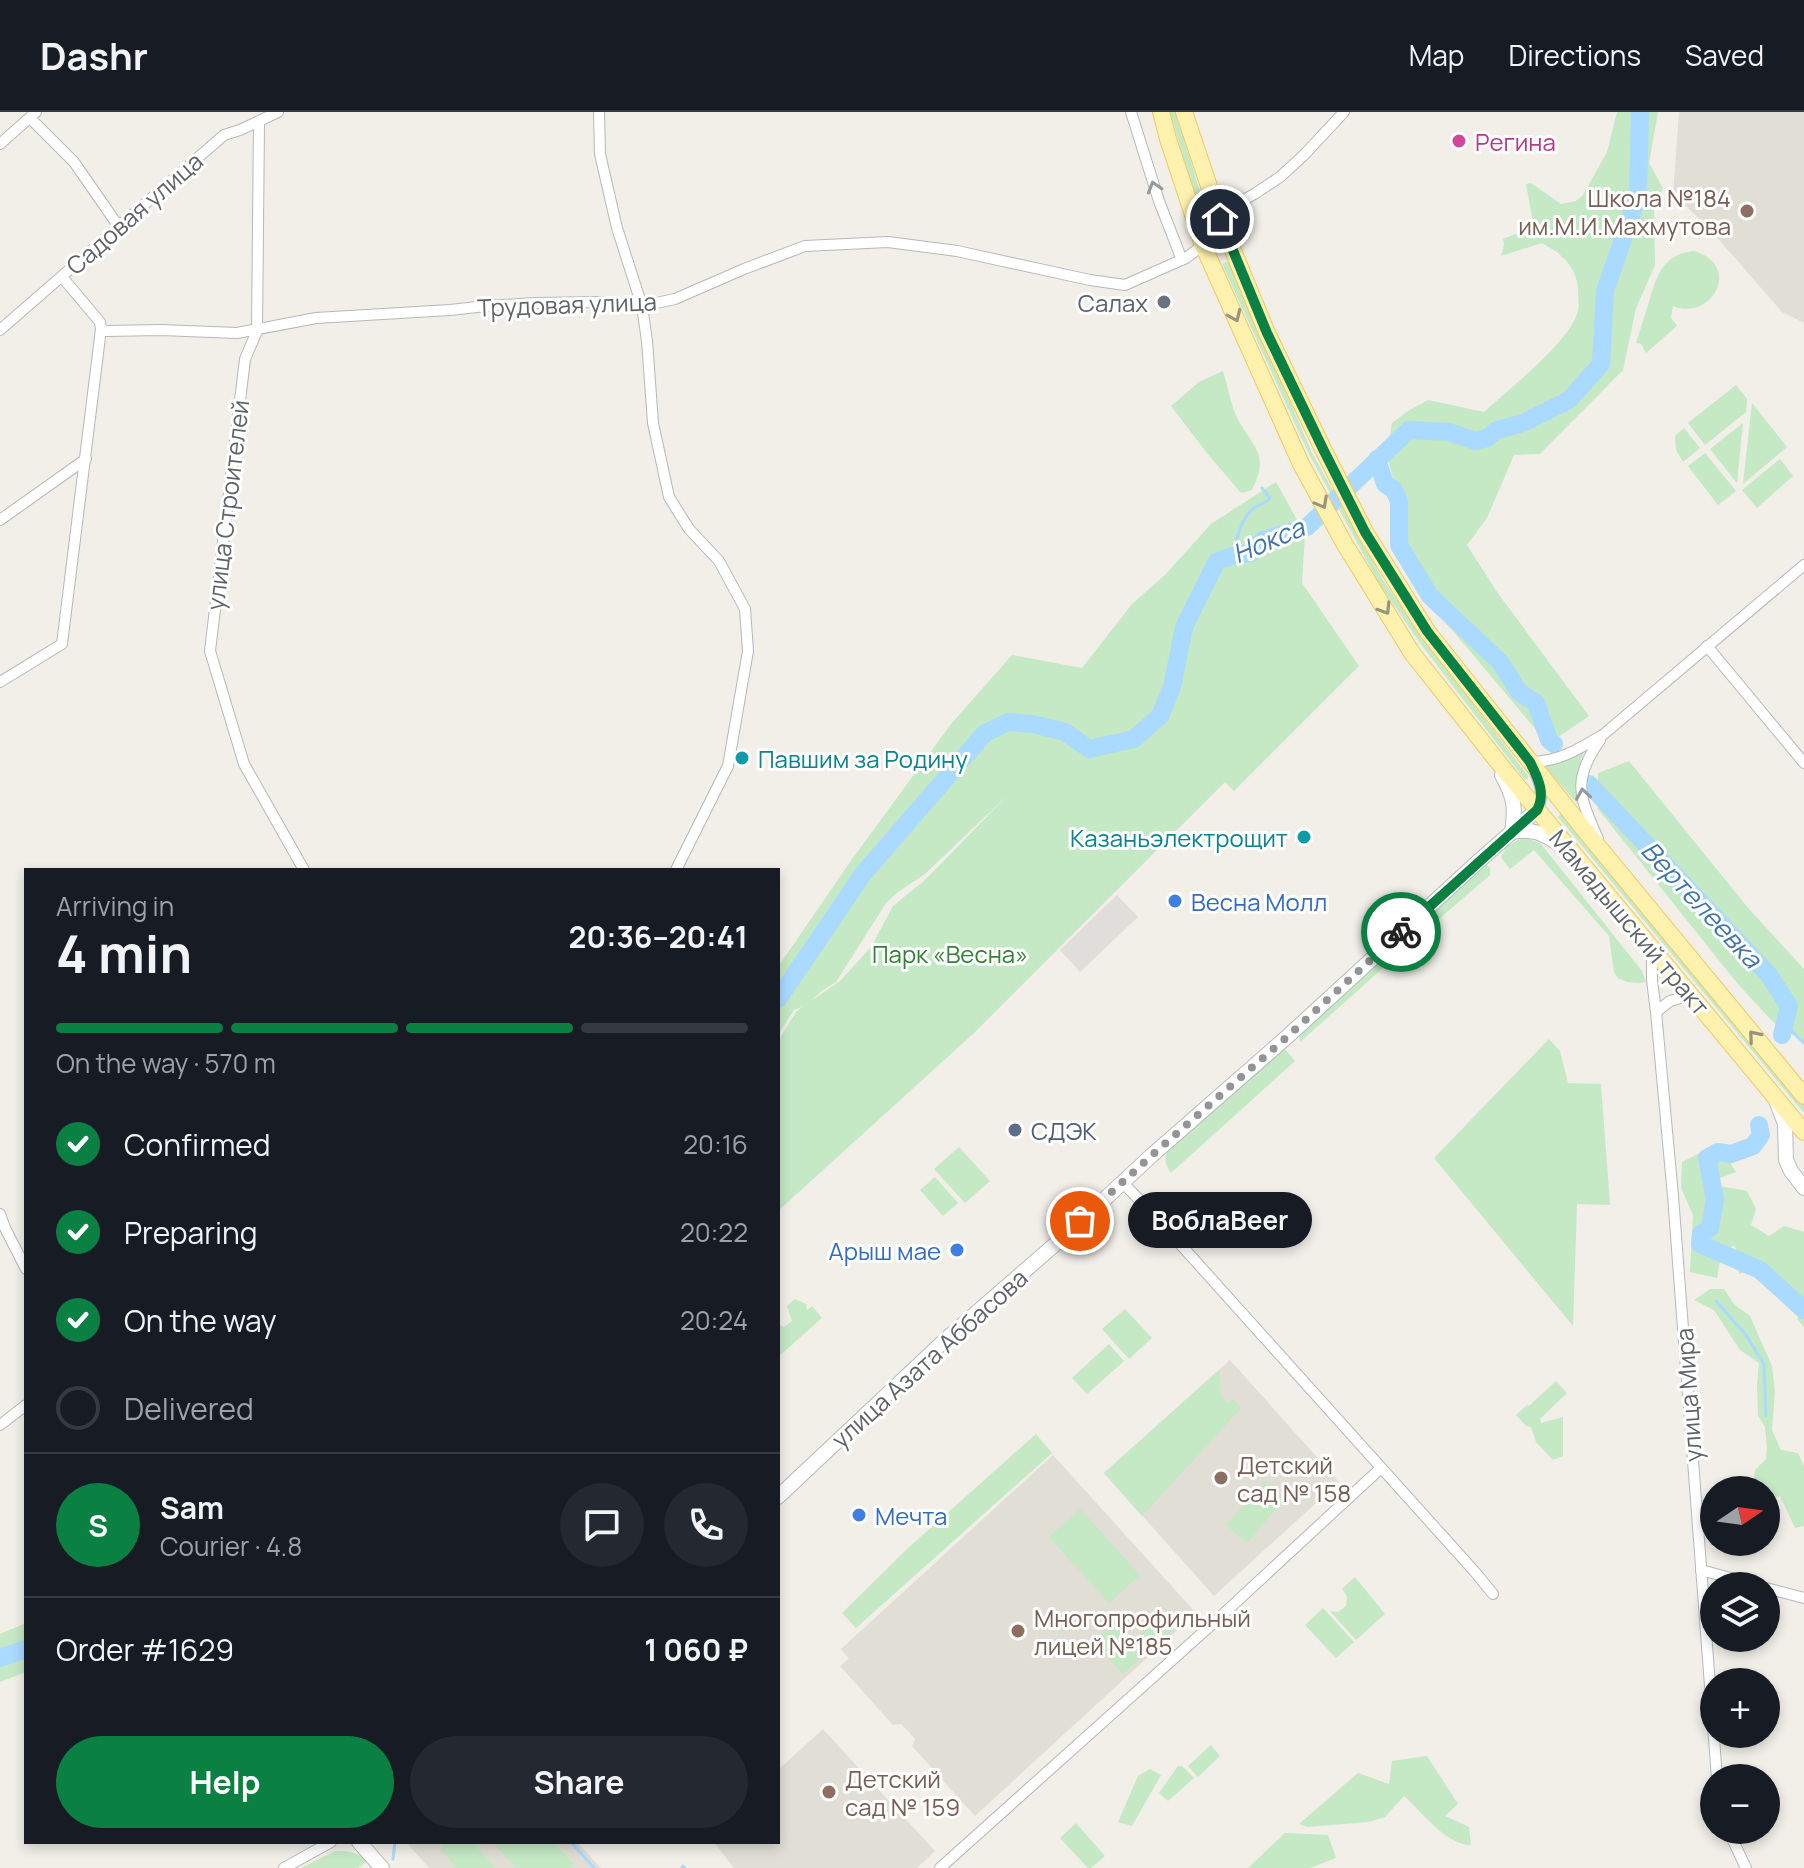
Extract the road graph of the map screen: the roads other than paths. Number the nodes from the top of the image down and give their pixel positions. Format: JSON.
{"nodes":[{"id":1,"x":278,"y":112,"type":"edge"},
{"id":2,"x":599,"y":112,"type":"edge"},
{"id":3,"x":1131,"y":112,"type":"edge"},
{"id":4,"x":1161,"y":112,"type":"edge"},
{"id":5,"x":1184,"y":112,"type":"edge"},
{"id":6,"x":1344,"y":112,"type":"edge"},
{"id":7,"x":33,"y":115,"type":"edge"},
{"id":8,"x":259,"y":122,"type":"junction"},
{"id":9,"x":0,"y":144,"type":"edge"},
{"id":10,"x":1220,"y":219,"type":"junction"},
{"id":11,"x":119,"y":227,"type":"junction"},
{"id":12,"x":1203,"y":245,"type":"junction"},
{"id":13,"x":1182,"y":260,"type":"junction"},
{"id":14,"x":62,"y":277,"type":"junction"},
{"id":15,"x":642,"y":306,"type":"junction"},
{"id":16,"x":101,"y":329,"type":"junction"},
{"id":17,"x":0,"y":330,"type":"edge"},
{"id":18,"x":257,"y":331,"type":"junction"},
{"id":19,"x":86,"y":459,"type":"junction"},
{"id":20,"x":0,"y":520,"type":"edge"},
{"id":21,"x":1804,"y":565,"type":"edge"},
{"id":22,"x":1707,"y":646,"type":"junction"},
{"id":23,"x":0,"y":682,"type":"edge"},
{"id":24,"x":1604,"y":734,"type":"junction"},
{"id":25,"x":1491,"y":754,"type":"junction"},
{"id":26,"x":1530,"y":762,"type":"junction"},
{"id":27,"x":1804,"y":763,"type":"edge"},
{"id":28,"x":1537,"y":810,"type":"junction"},
{"id":29,"x":1512,"y":832,"type":"junction"},
{"id":30,"x":1573,"y":853,"type":"junction"},
{"id":31,"x":1605,"y":856,"type":"junction"},
{"id":32,"x":303,"y":868,"type":"edge"},
{"id":33,"x":677,"y":868,"type":"edge"},
{"id":34,"x":1652,"y":949,"type":"junction"},
{"id":35,"x":1691,"y":995,"type":"junction"},
{"id":36,"x":1656,"y":1012,"type":"junction"},
{"id":37,"x":1774,"y":1095,"type":"junction"},
{"id":38,"x":1804,"y":1096,"type":"edge"},
{"id":39,"x":1804,"y":1132,"type":"edge"},
{"id":40,"x":1123,"y":1183,"type":"junction"},
{"id":41,"x":1804,"y":1188,"type":"edge"},
{"id":42,"x":0,"y":1214,"type":"edge"},
{"id":43,"x":24,"y":1265,"type":"edge"},
{"id":44,"x":24,"y":1407,"type":"edge"},
{"id":45,"x":0,"y":1425,"type":"edge"},
{"id":46,"x":1381,"y":1468,"type":"junction"},
{"id":47,"x":780,"y":1495,"type":"edge"},
{"id":48,"x":1701,"y":1570,"type":"junction"},
{"id":49,"x":1708,"y":1572,"type":"edge"},
{"id":50,"x":1780,"y":1592,"type":"edge"},
{"id":51,"x":1493,"y":1594,"type":"dead end"},
{"id":52,"x":1804,"y":1598,"type":"edge"},
{"id":53,"x":1716,"y":1764,"type":"edge"},
{"id":54,"x":327,"y":1844,"type":"edge"},
{"id":55,"x":361,"y":1844,"type":"edge"},
{"id":56,"x":1735,"y":1844,"type":"edge"},
{"id":57,"x":284,"y":1868,"type":"edge"},
{"id":58,"x":382,"y":1868,"type":"edge"},
{"id":59,"x":940,"y":1868,"type":"edge"},
{"id":60,"x":1746,"y":1868,"type":"edge"}],
"edges":[{"from":1,"to":8,"type":"street","name":"Садовая улица"},
{"from":2,"to":15,"type":"street"},
{"from":13,"to":3,"type":"street","one_way":true},
{"from":4,"to":12,"type":"main road","name":"Мамадышский тракт"},
{"from":5,"to":10,"type":"main road","name":"Мамадышский тракт"},
{"from":6,"to":10,"type":"street"},
{"from":7,"to":9,"type":"street"},
{"from":7,"to":11,"type":"street"},
{"from":8,"to":11,"type":"street","name":"Садовая улица"},
{"from":8,"to":18,"type":"street","name":"улица Строителей"},
{"from":10,"to":12,"type":"street"},
{"from":10,"to":26,"type":"main road","name":"Мамадышский тракт"},
{"from":11,"to":14,"type":"street","name":"Садовая улица"},
{"from":12,"to":13,"type":"street","name":"Трудовая улица"},
{"from":12,"to":25,"type":"main road","name":"Мамадышский тракт","one_way":true},
{"from":13,"to":15,"type":"street","name":"Трудовая улица"},
{"from":14,"to":16,"type":"street"},
{"from":14,"to":17,"type":"street","name":"Садовая улица"},
{"from":15,"to":18,"type":"street","name":"Трудовая улица"},
{"from":15,"to":33,"type":"street"},
{"from":16,"to":18,"type":"street","name":"Трудовая улица"},
{"from":16,"to":19,"type":"street"},
{"from":18,"to":32,"type":"street","name":"улица Строителей"},
{"from":19,"to":20,"type":"street"},
{"from":19,"to":23,"type":"street"},
{"from":21,"to":22,"type":"street"},
{"from":22,"to":24,"type":"street"},
{"from":22,"to":27,"type":"street"},
{"from":24,"to":26,"type":"street"},
{"from":31,"to":24,"type":"street","one_way":true},
{"from":25,"to":28,"type":"main road","name":"Мамадышский тракт"},
{"from":25,"to":29,"type":"street"},
{"from":26,"to":28,"type":"street"},
{"from":26,"to":31,"type":"main road","name":"Мамадышский тракт"},
{"from":28,"to":29,"type":"street","name":"улица Азата Аббасова"},
{"from":28,"to":30,"type":"main road","name":"Мамадышский тракт"},
{"from":29,"to":30,"type":"street"},
{"from":29,"to":40,"type":"street","name":"улица Азата Аббасова"},
{"from":30,"to":34,"type":"main road","name":"Мамадышский тракт"},
{"from":38,"to":31,"type":"main road","name":"Мамадышский тракт","one_way":true},
{"from":34,"to":35,"type":"main road","name":"Мамадышский тракт"},
{"from":34,"to":36,"type":"street","name":"улица Мира"},
{"from":35,"to":36,"type":"street"},
{"from":35,"to":37,"type":"main road","name":"Мамадышский тракт"},
{"from":36,"to":48,"type":"street","name":"улица Мира"},
{"from":37,"to":39,"type":"main road","name":"Мамадышский тракт"},
{"from":37,"to":41,"type":"street"},
{"from":40,"to":46,"type":"street"},
{"from":40,"to":47,"type":"street","name":"улица Азата Аббасова"},
{"from":42,"to":43,"type":"street"},
{"from":44,"to":45,"type":"street"},
{"from":46,"to":51,"type":"street"},
{"from":46,"to":59,"type":"street"},
{"from":48,"to":49,"type":"street"},
{"from":48,"to":53,"type":"street","name":"улица Мира"},
{"from":50,"to":52,"type":"street"},
{"from":54,"to":57,"type":"street"},
{"from":55,"to":58,"type":"street"},
{"from":56,"to":60,"type":"street"}]}
